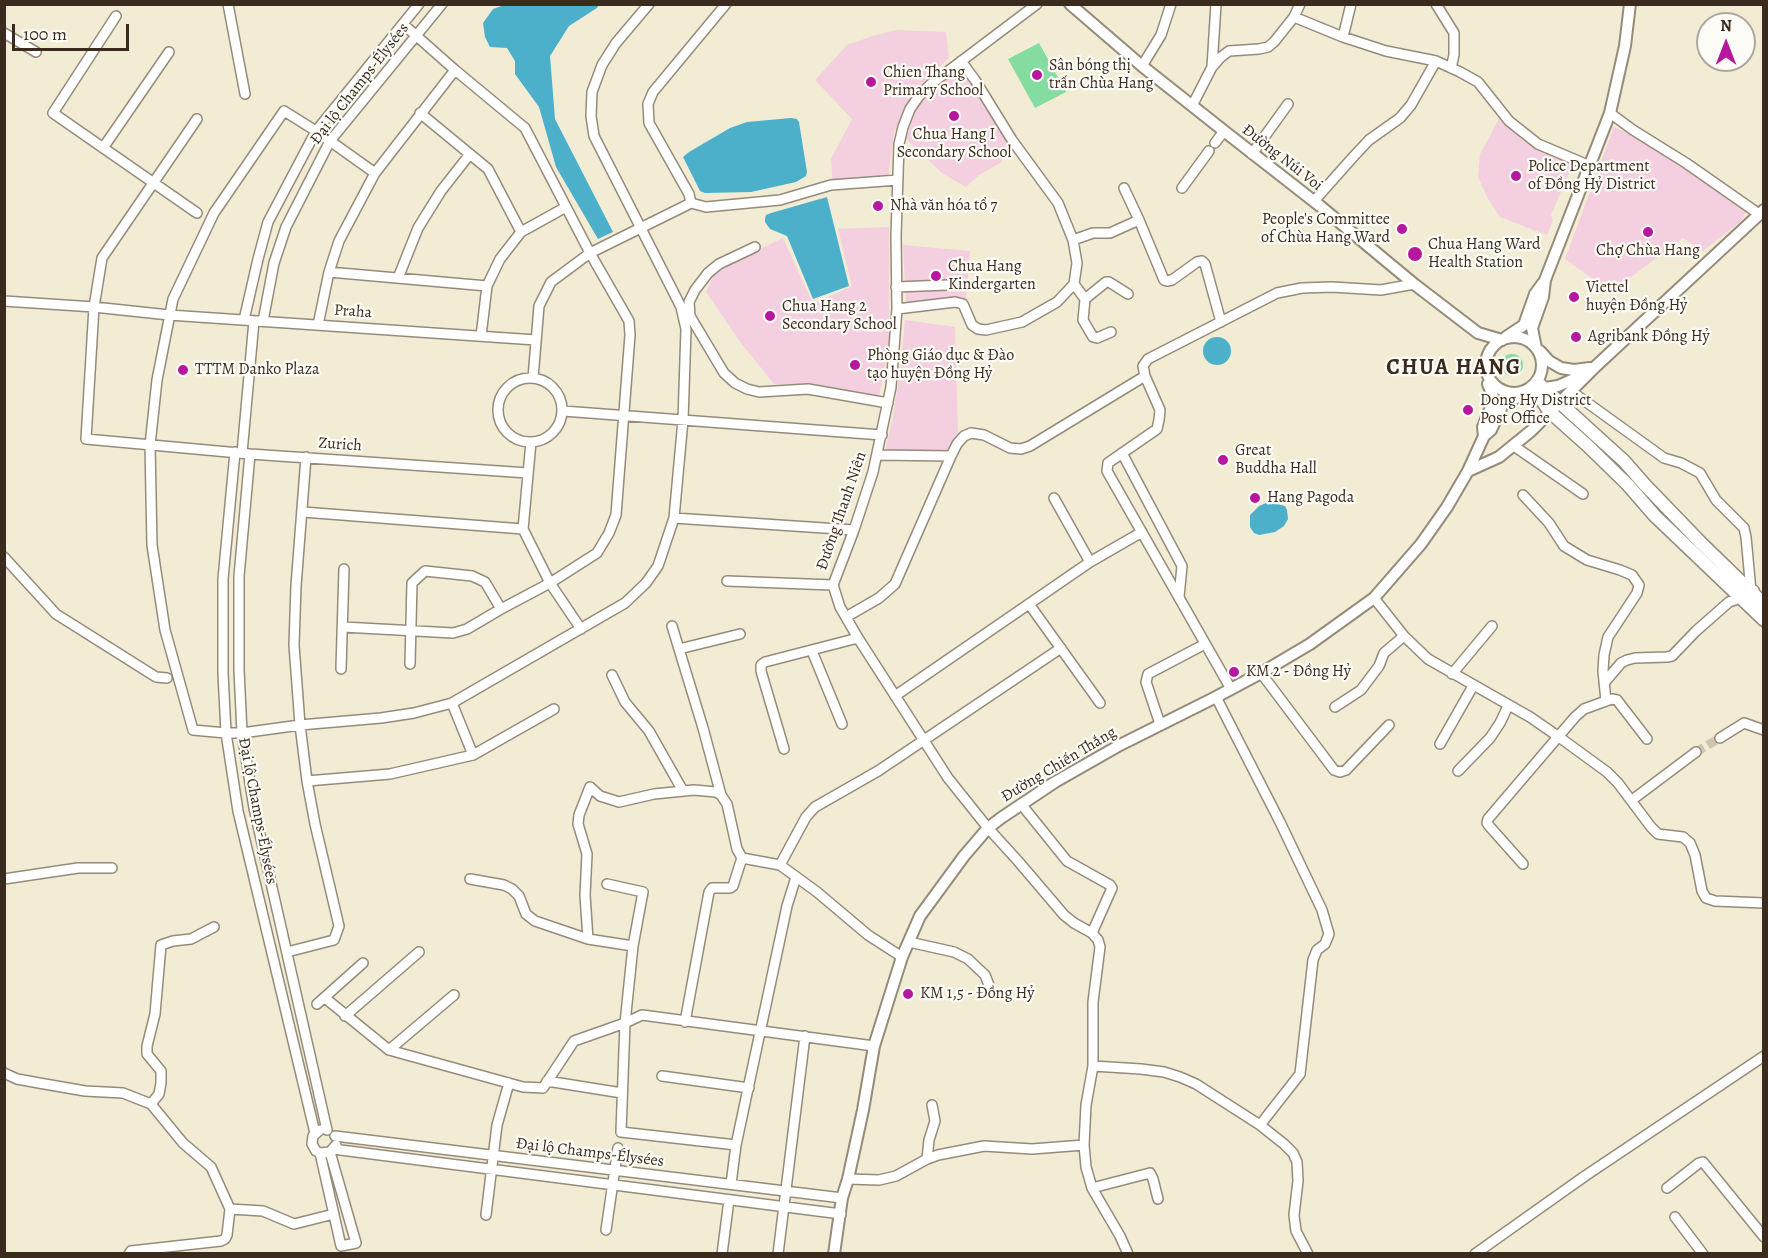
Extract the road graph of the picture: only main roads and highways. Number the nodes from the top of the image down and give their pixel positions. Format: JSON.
{"nodes":[{"id":1,"x":1070,"y":4,"type":"edge"},
{"id":2,"x":1630,"y":4,"type":"edge"},
{"id":3,"x":1761,"y":212,"type":"edge"},
{"id":4,"x":1545,"y":280,"type":"junction"},
{"id":5,"x":1478,"y":333,"type":"junction"},
{"id":6,"x":1503,"y":339,"type":"junction"},
{"id":7,"x":1537,"y":349,"type":"junction"},
{"id":8,"x":1596,"y":366,"type":"junction"},
{"id":9,"x":1486,"y":368,"type":"junction"},
{"id":10,"x":1533,"y":388,"type":"junction"},
{"id":11,"x":1555,"y":408,"type":"junction"},
{"id":12,"x":1484,"y":436,"type":"junction"},
{"id":13,"x":1468,"y":471,"type":"junction"},
{"id":14,"x":1745,"y":594,"type":"junction"},
{"id":15,"x":1764,"y":603,"type":"edge"},
{"id":16,"x":1764,"y":620,"type":"edge"},
{"id":17,"x":834,"y":1254,"type":"edge"}],
"edges":[{"from":1,"to":5,"type":"main road","name":"Đường Núi Voi"},
{"from":2,"to":4,"type":"main road"},
{"from":3,"to":8,"type":"main road"},
{"from":4,"to":6,"type":"main road"},
{"from":4,"to":7,"type":"main road"},
{"from":5,"to":6,"type":"main road","name":"Đường Núi Voi"},
{"from":5,"to":9,"type":"main road"},
{"from":6,"to":7,"type":"main road"},
{"from":6,"to":9,"type":"main road"},
{"from":7,"to":8,"type":"main road"},
{"from":7,"to":10,"type":"main road"},
{"from":8,"to":10,"type":"main road"},
{"from":8,"to":11,"type":"main road"},
{"from":9,"to":10,"type":"main road"},
{"from":9,"to":12,"type":"main road","name":"Đường Chiến Thắng"},
{"from":10,"to":11,"type":"highway"},
{"from":10,"to":12,"type":"main road","name":"Đường Chiến Thắng"},
{"from":11,"to":13,"type":"main road"},
{"from":11,"to":14,"type":"highway"},
{"from":12,"to":13,"type":"main road","name":"Đường Chiến Thắng"},
{"from":13,"to":17,"type":"main road","name":"Đường Chiến Thắng"},
{"from":14,"to":15,"type":"highway"},
{"from":14,"to":16,"type":"highway"}]}
